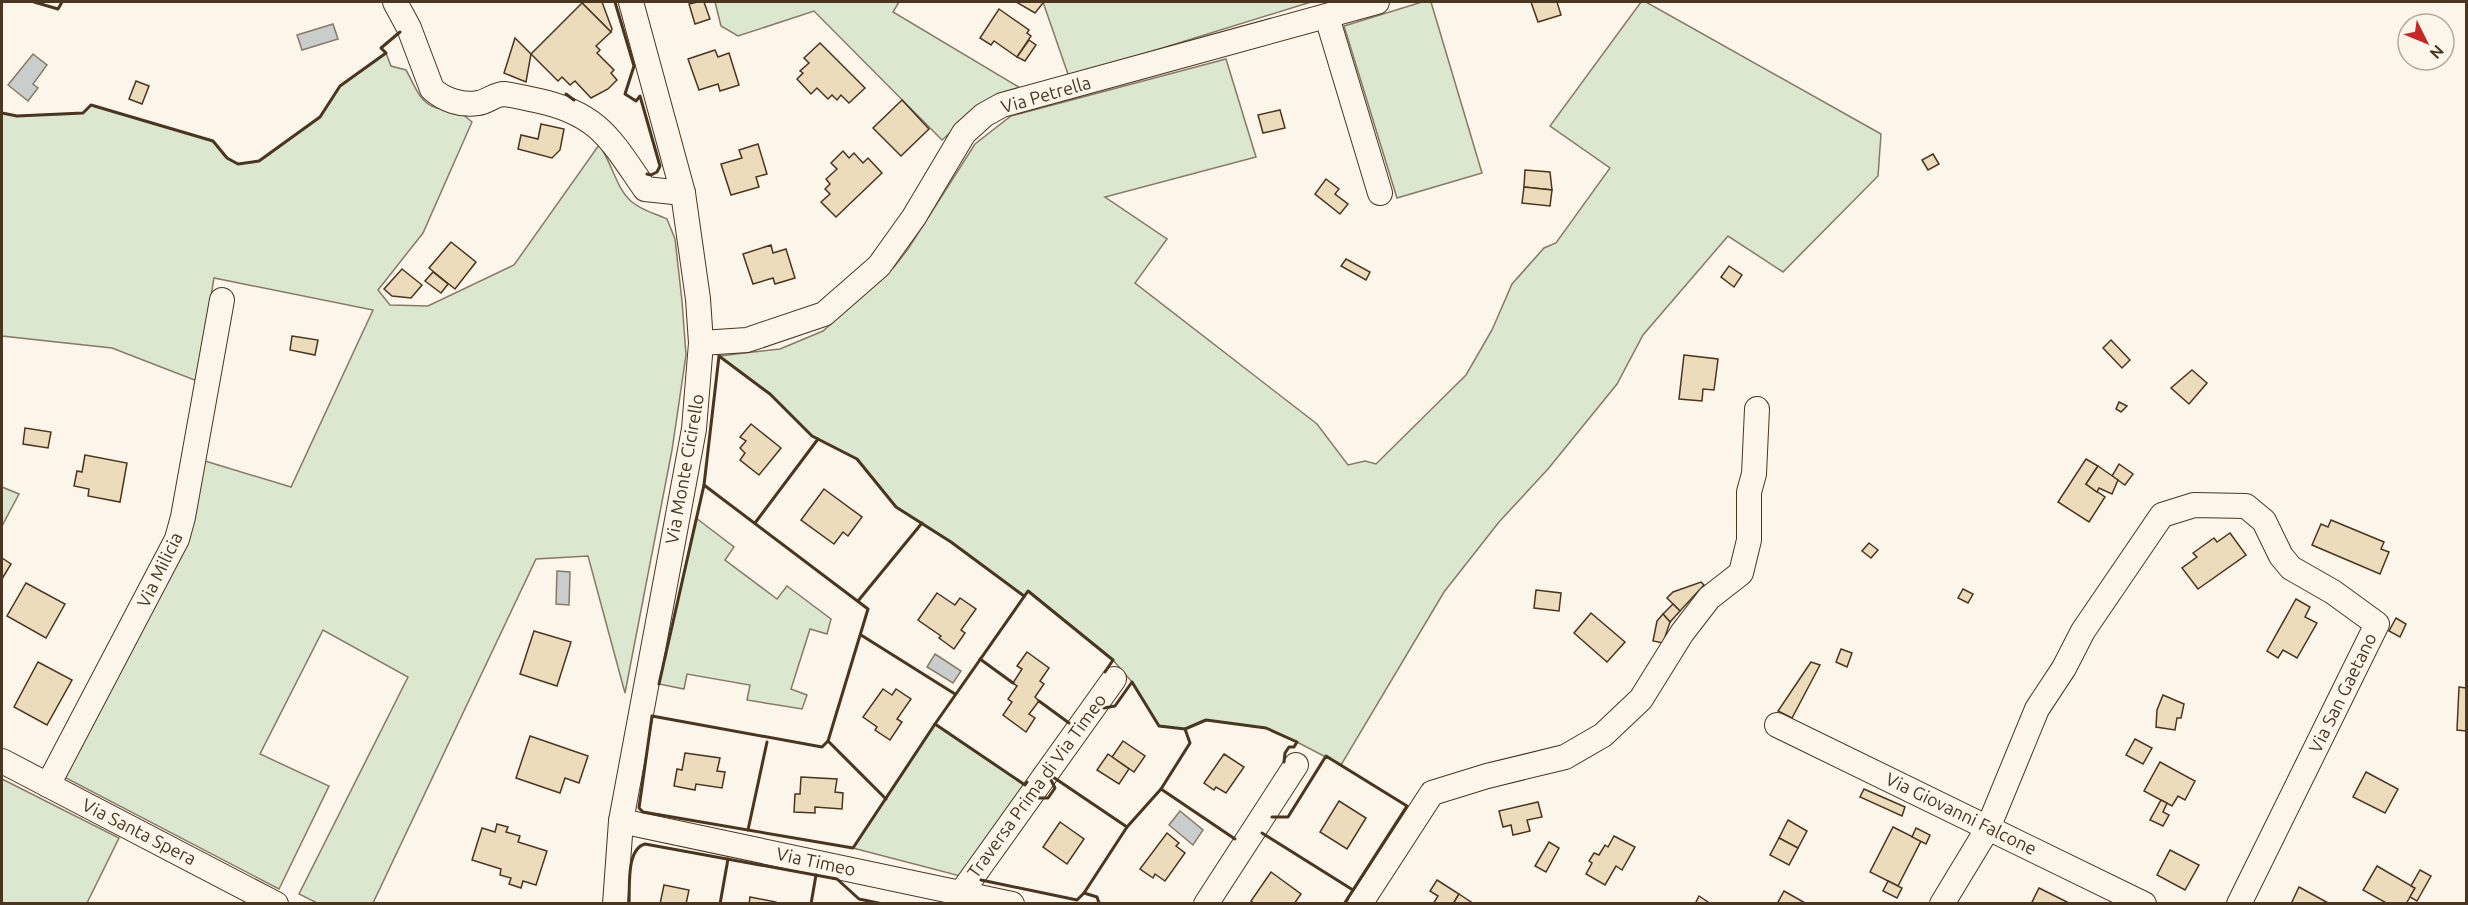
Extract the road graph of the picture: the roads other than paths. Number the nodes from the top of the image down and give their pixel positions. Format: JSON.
{"nodes":[{"id":1,"x":395,"y":2,"type":"edge"},
{"id":2,"x":631,"y":2,"type":"edge"},
{"id":3,"x":1377,"y":2,"type":"edge"},
{"id":4,"x":1327,"y":17,"type":"junction"},
{"id":5,"x":683,"y":193,"type":"junction"},
{"id":6,"x":1380,"y":194,"type":"dead end"},
{"id":7,"x":222,"y":300,"type":"dead end"},
{"id":8,"x":700,"y":343,"type":"junction"},
{"id":9,"x":1756,"y":409,"type":"dead end"},
{"id":10,"x":1114,"y":679,"type":"dead end"},
{"id":11,"x":1777,"y":725,"type":"dead end"},
{"id":12,"x":2,"y":761,"type":"edge"},
{"id":13,"x":1296,"y":765,"type":"dead end"},
{"id":14,"x":48,"y":785,"type":"junction"},
{"id":15,"x":621,"y":821,"type":"junction"},
{"id":16,"x":1988,"y":828,"type":"junction"},
{"id":17,"x":961,"y":893,"type":"junction"},
{"id":18,"x":276,"y":903,"type":"edge"},
{"id":19,"x":615,"y":903,"type":"edge"},
{"id":20,"x":1012,"y":903,"type":"edge"},
{"id":21,"x":1206,"y":903,"type":"edge"},
{"id":22,"x":1360,"y":903,"type":"edge"},
{"id":23,"x":1942,"y":903,"type":"edge"},
{"id":24,"x":2144,"y":903,"type":"edge"},
{"id":25,"x":2239,"y":903,"type":"edge"}],
"edges":[{"from":1,"to":5,"type":"street"},
{"from":2,"to":5,"type":"street","name":"Via Monte Cicirello"},
{"from":3,"to":4,"type":"street","name":"Via Petrella"},
{"from":4,"to":6,"type":"street"},
{"from":4,"to":8,"type":"street","name":"Via Petrella"},
{"from":5,"to":8,"type":"street","name":"Via Monte Cicirello"},
{"from":7,"to":14,"type":"street","name":"Via Milicia"},
{"from":8,"to":15,"type":"street","name":"Via Monte Cicirello"},
{"from":9,"to":22,"type":"street"},
{"from":10,"to":17,"type":"street","name":"Traversa Prima di Via Timeo"},
{"from":11,"to":16,"type":"street","name":"Via Giovanni Falcone"},
{"from":12,"to":14,"type":"street","name":"Via Santa Spera"},
{"from":13,"to":21,"type":"street"},
{"from":14,"to":18,"type":"street","name":"Via Santa Spera"},
{"from":15,"to":17,"type":"street","name":"Via Timeo"},
{"from":15,"to":19,"type":"street","name":"Via Monte Cicirello"},
{"from":16,"to":23,"type":"street"},
{"from":16,"to":24,"type":"street","name":"Via Giovanni Falcone"},
{"from":16,"to":25,"type":"street","name":"Via San Gaetano"},
{"from":17,"to":20,"type":"street","name":"Via Timeo"}]}
